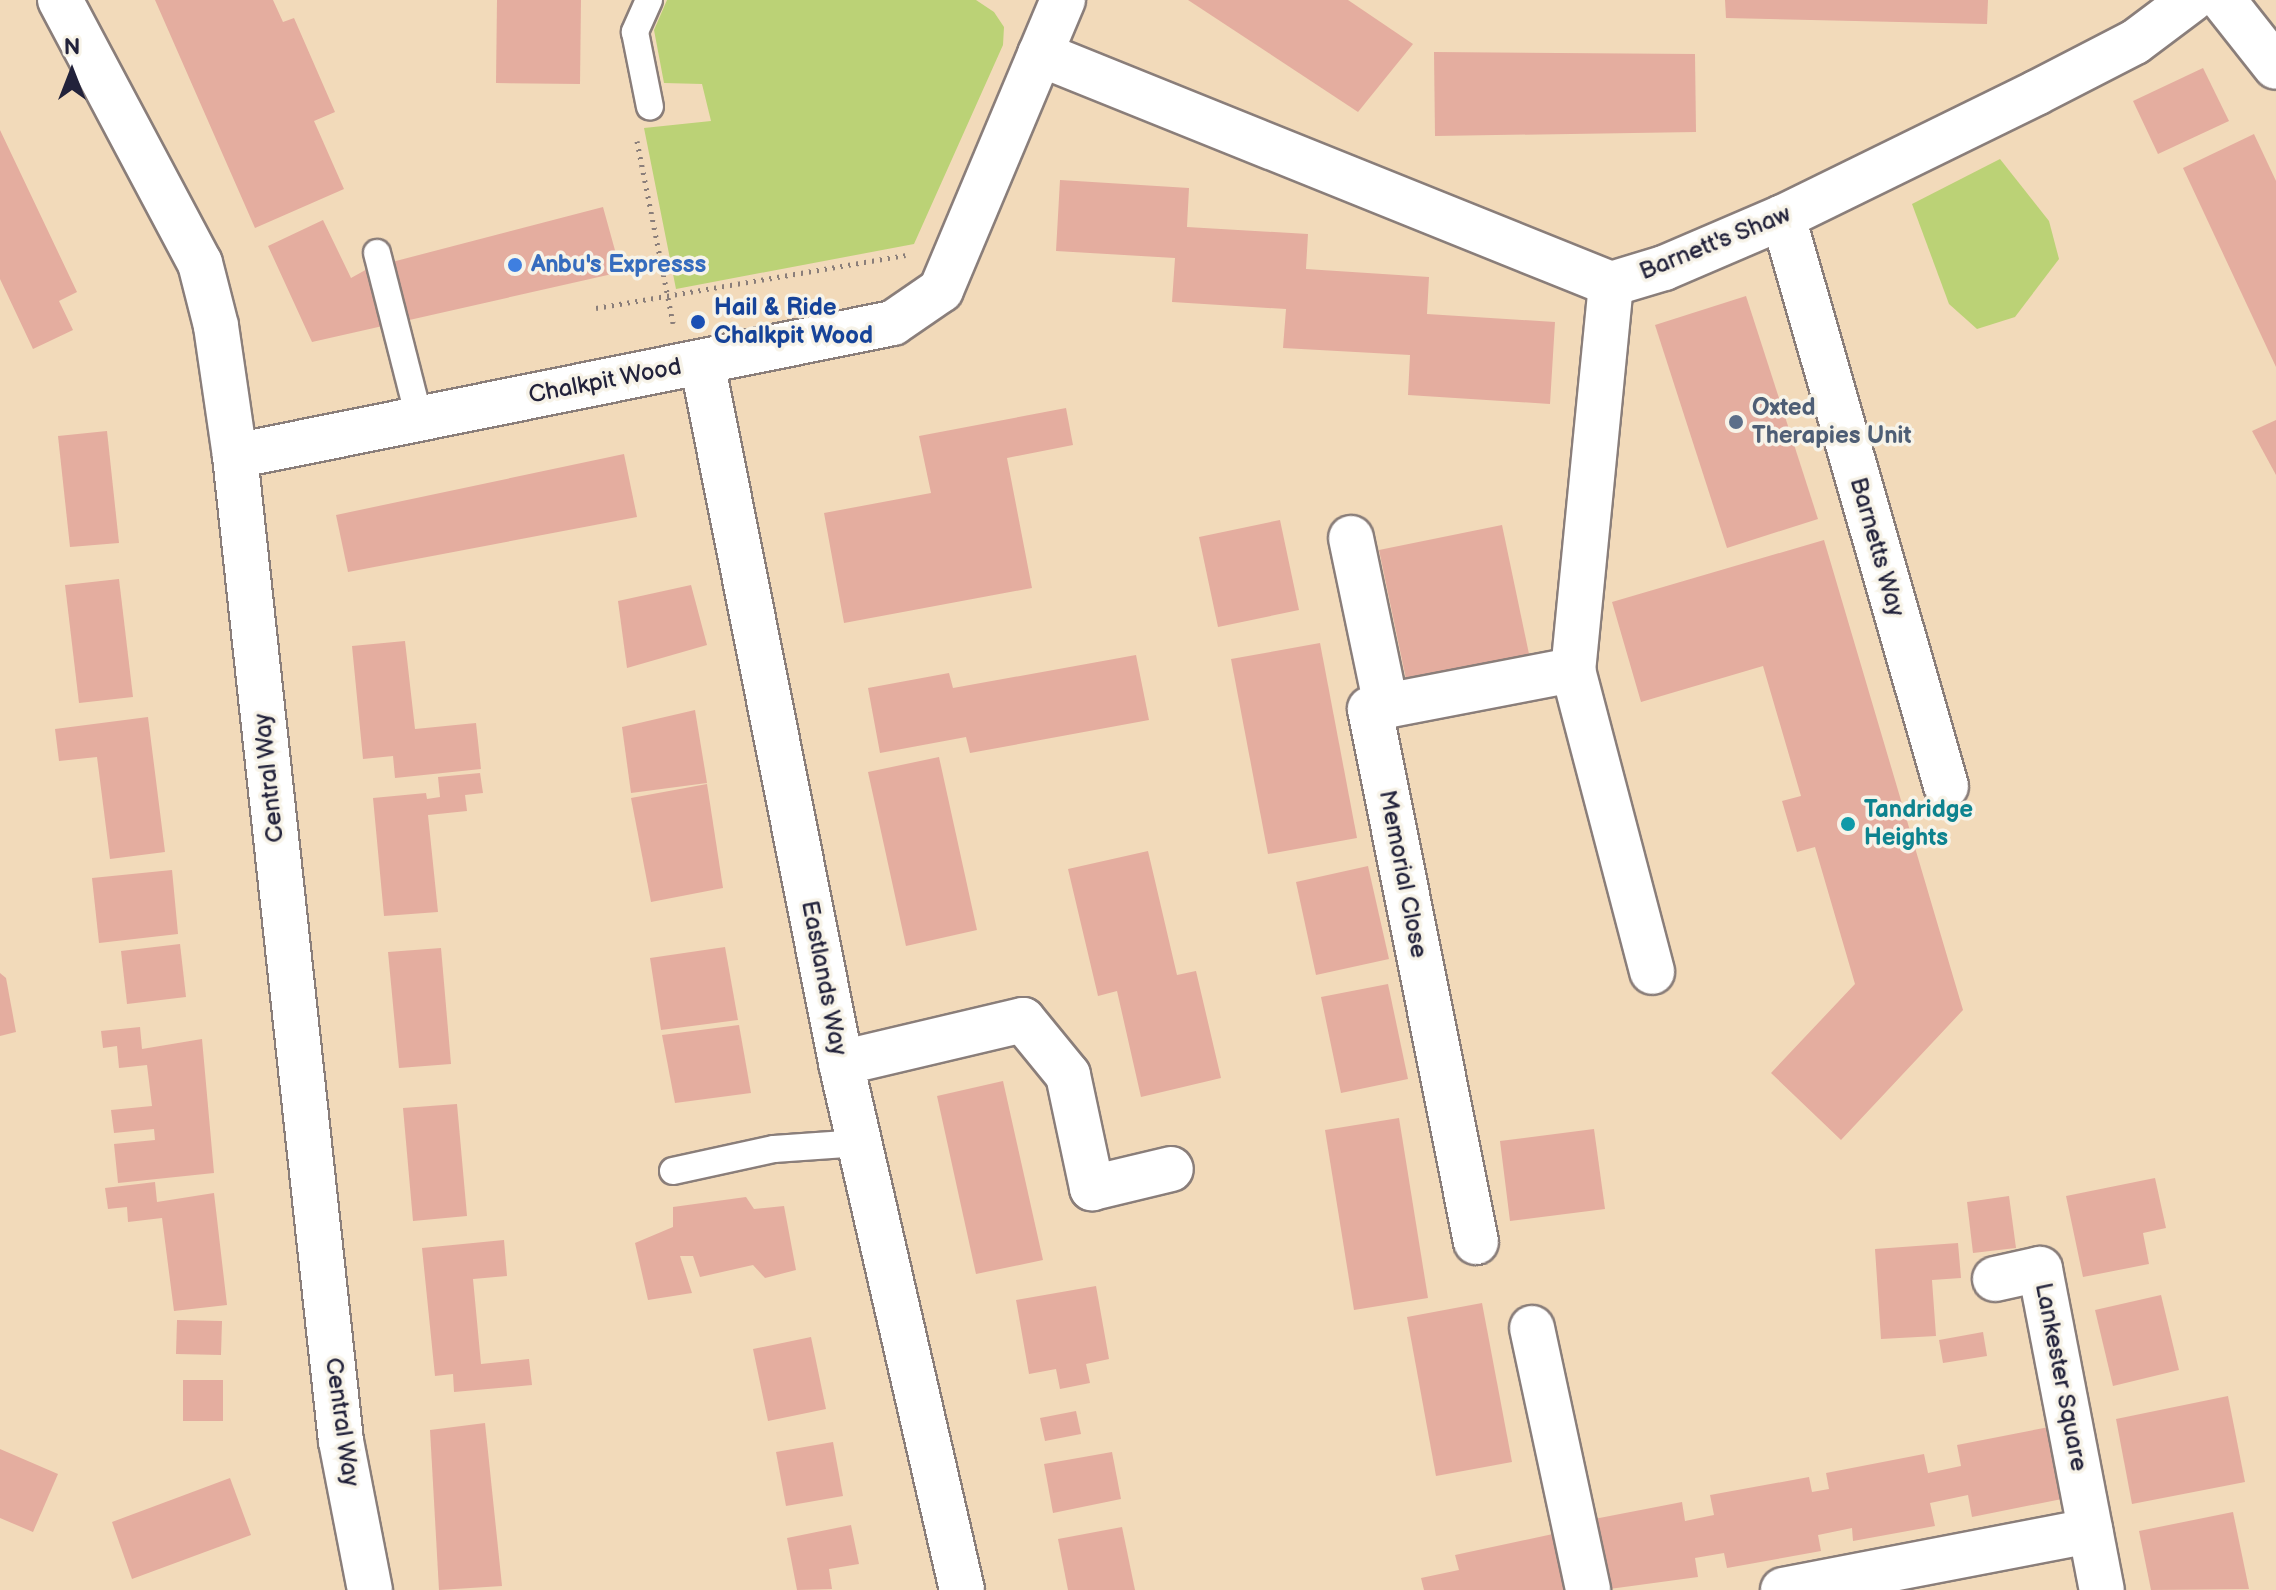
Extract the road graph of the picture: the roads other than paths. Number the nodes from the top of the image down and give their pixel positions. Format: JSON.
{"nodes":[{"id":1,"x":60,"y":0,"type":"edge"},
{"id":2,"x":649,"y":0,"type":"edge"},
{"id":3,"x":2191,"y":0,"type":"edge"},
{"id":4,"x":2223,"y":0,"type":"edge"},
{"id":5,"x":1057,"y":2,"type":"edge"},
{"id":6,"x":1040,"y":54,"type":"junction"},
{"id":7,"x":2276,"y":67,"type":"edge"},
{"id":8,"x":650,"y":107,"type":"dead end"},
{"id":9,"x":1783,"y":217,"type":"junction"},
{"id":10,"x":377,"y":253,"type":"dead end"},
{"id":11,"x":1611,"y":284,"type":"junction"},
{"id":12,"x":693,"y":364,"type":"junction"},
{"id":13,"x":419,"y":418,"type":"junction"},
{"id":14,"x":235,"y":456,"type":"junction"},
{"id":15,"x":1351,"y":538,"type":"dead end"},
{"id":16,"x":1573,"y":670,"type":"junction"},
{"id":17,"x":1386,"y":706,"type":"junction"},
{"id":18,"x":1946,"y":786,"type":"dead end"},
{"id":19,"x":1652,"y":972,"type":"dead end"},
{"id":20,"x":841,"y":1063,"type":"junction"},
{"id":21,"x":860,"y":1143,"type":"junction"},
{"id":22,"x":1171,"y":1169,"type":"dead end"},
{"id":23,"x":673,"y":1171,"type":"dead end"},
{"id":24,"x":1476,"y":1242,"type":"dead end"},
{"id":25,"x":1995,"y":1279,"type":"dead end"},
{"id":26,"x":1532,"y":1328,"type":"dead end"},
{"id":27,"x":2090,"y":1531,"type":"junction"},
{"id":28,"x":370,"y":1590,"type":"edge"},
{"id":29,"x":962,"y":1590,"type":"edge"},
{"id":30,"x":1588,"y":1590,"type":"edge"},
{"id":31,"x":1783,"y":1590,"type":"edge"},
{"id":32,"x":2102,"y":1590,"type":"edge"}],
"edges":[{"from":1,"to":14,"type":"street","name":"Central Way"},
{"from":2,"to":8,"type":"lane"},
{"from":3,"to":9,"type":"street","name":"Barnett's Shaw"},
{"from":4,"to":7,"type":"street"},
{"from":5,"to":6,"type":"street","name":"Chalkpit Wood"},
{"from":6,"to":11,"type":"street","name":"Barnett's Shaw"},
{"from":6,"to":12,"type":"street","name":"Chalkpit Wood"},
{"from":9,"to":11,"type":"street","name":"Barnett's Shaw"},
{"from":9,"to":18,"type":"street","name":"Barnetts Way"},
{"from":10,"to":13,"type":"lane"},
{"from":11,"to":16,"type":"street"},
{"from":12,"to":13,"type":"street","name":"Chalkpit Wood"},
{"from":12,"to":20,"type":"street","name":"Eastlands Way"},
{"from":13,"to":14,"type":"street","name":"Chalkpit Wood"},
{"from":14,"to":28,"type":"street","name":"Central Way"},
{"from":15,"to":17,"type":"street"},
{"from":16,"to":17,"type":"street"},
{"from":16,"to":19,"type":"street"},
{"from":17,"to":24,"type":"street","name":"Memorial Close"},
{"from":20,"to":21,"type":"street","name":"Eastlands Way"},
{"from":20,"to":22,"type":"street"},
{"from":21,"to":23,"type":"lane"},
{"from":21,"to":29,"type":"street","name":"Eastlands Way"},
{"from":25,"to":27,"type":"street","name":"Lankester Square"},
{"from":26,"to":30,"type":"street"},
{"from":27,"to":31,"type":"street"},
{"from":27,"to":32,"type":"street","name":"Lankester Square"}]}
